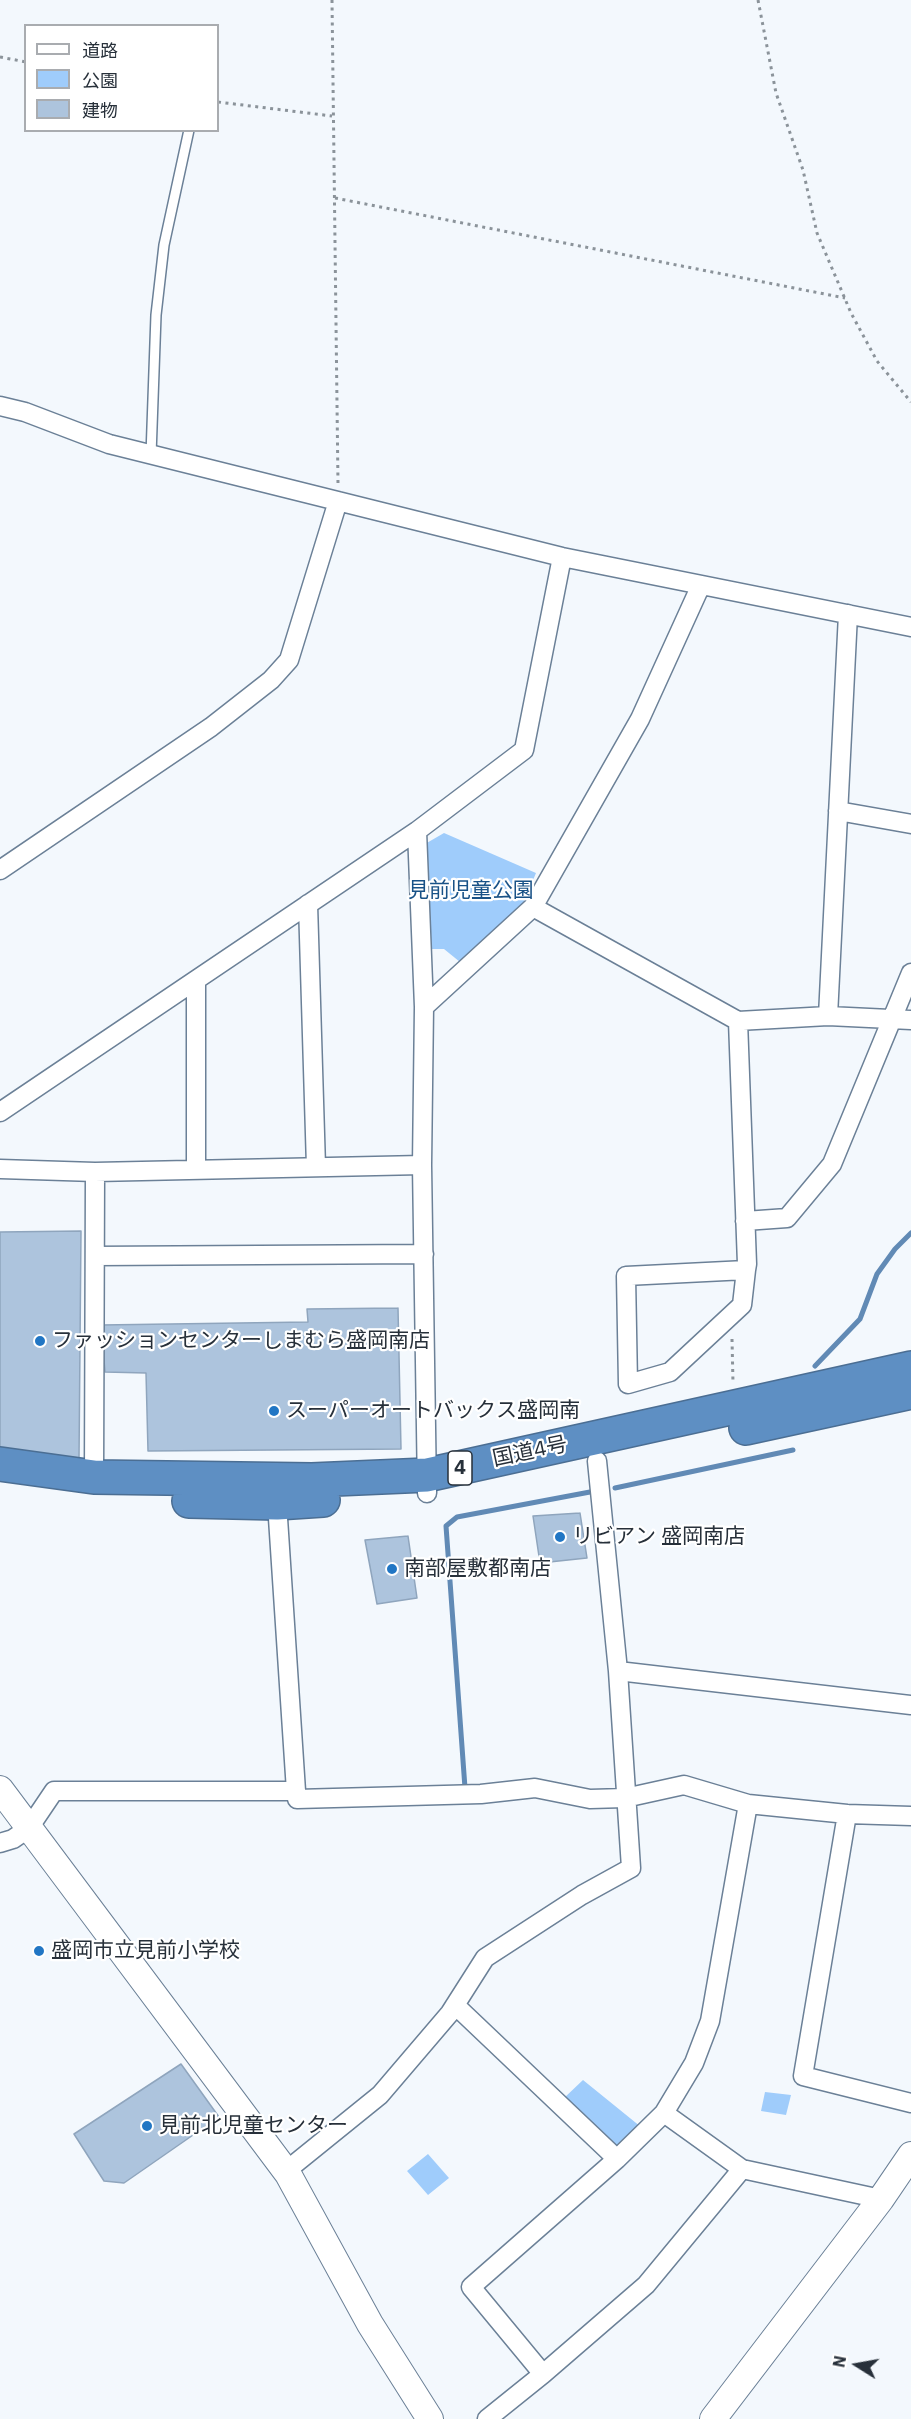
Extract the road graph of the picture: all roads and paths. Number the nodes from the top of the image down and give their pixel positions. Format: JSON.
{"nodes":[{"id":1,"x":332,"y":0,"type":"edge"},
{"id":2,"x":758,"y":0,"type":"edge"},
{"id":3,"x":0,"y":57,"type":"edge"},
{"id":4,"x":24,"y":62,"type":"edge"},
{"id":5,"x":219,"y":102,"type":"edge"},
{"id":6,"x":333,"y":116,"type":"junction"},
{"id":7,"x":189,"y":132,"type":"edge"},
{"id":8,"x":335,"y":198,"type":"junction"},
{"id":9,"x":845,"y":298,"type":"junction"},
{"id":10,"x":911,"y":402,"type":"edge"},
{"id":11,"x":0,"y":406,"type":"edge"},
{"id":12,"x":151,"y":455,"type":"junction"},
{"id":13,"x":338,"y":501,"type":"junction"},
{"id":14,"x":562,"y":558,"type":"junction"},
{"id":15,"x":700,"y":585,"type":"junction"},
{"id":16,"x":848,"y":614,"type":"junction"},
{"id":17,"x":911,"y":627,"type":"edge"},
{"id":18,"x":838,"y":811,"type":"junction"},
{"id":19,"x":911,"y":824,"type":"edge"},
{"id":20,"x":417,"y":831,"type":"junction"},
{"id":21,"x":0,"y":870,"type":"edge"},
{"id":22,"x":308,"y":904,"type":"junction"},
{"id":23,"x":534,"y":907,"type":"junction"},
{"id":24,"x":911,"y":973,"type":"edge"},
{"id":25,"x":196,"y":980,"type":"junction"},
{"id":26,"x":424,"y":1007,"type":"junction"},
{"id":27,"x":828,"y":1016,"type":"junction"},
{"id":28,"x":892,"y":1019,"type":"junction"},
{"id":29,"x":911,"y":1020,"type":"edge"},
{"id":30,"x":738,"y":1021,"type":"junction"},
{"id":31,"x":0,"y":1112,"type":"edge"},
{"id":32,"x":422,"y":1165,"type":"junction"},
{"id":33,"x":316,"y":1167,"type":"junction"},
{"id":34,"x":0,"y":1169,"type":"edge"},
{"id":35,"x":196,"y":1170,"type":"junction"},
{"id":36,"x":95,"y":1172,"type":"junction"},
{"id":37,"x":745,"y":1221,"type":"junction"},
{"id":38,"x":424,"y":1254,"type":"junction"},
{"id":39,"x":94,"y":1256,"type":"junction"},
{"id":40,"x":746,"y":1270,"type":"junction"},
{"id":41,"x":731,"y":1316,"type":"junction"},
{"id":42,"x":911,"y":1368,"type":"edge"},
{"id":43,"x":911,"y":1392,"type":"edge"},
{"id":44,"x":734,"y":1407,"type":"junction"},
{"id":45,"x":597,"y":1461,"type":"junction"},
{"id":46,"x":0,"y":1464,"type":"edge"},
{"id":47,"x":94,"y":1477,"type":"junction"},
{"id":48,"x":427,"y":1484,"type":"junction"},
{"id":49,"x":0,"y":1486,"type":"edge"},
{"id":50,"x":277,"y":1503,"type":"junction"},
{"id":51,"x":618,"y":1671,"type":"junction"},
{"id":52,"x":911,"y":1705,"type":"edge"},
{"id":53,"x":0,"y":1789,"type":"edge"},
{"id":54,"x":296,"y":1791,"type":"junction"},
{"id":55,"x":625,"y":1798,"type":"junction"},
{"id":56,"x":748,"y":1804,"type":"junction"},
{"id":57,"x":847,"y":1814,"type":"junction"},
{"id":58,"x":911,"y":1816,"type":"edge"},
{"id":59,"x":29,"y":1828,"type":"junction"},
{"id":60,"x":0,"y":1843,"type":"edge"},
{"id":61,"x":455,"y":2005,"type":"junction"},
{"id":62,"x":911,"y":2103,"type":"edge"},
{"id":63,"x":664,"y":2113,"type":"junction"},
{"id":64,"x":911,"y":2155,"type":"edge"},
{"id":65,"x":617,"y":2159,"type":"junction"},
{"id":66,"x":742,"y":2169,"type":"junction"},
{"id":67,"x":286,"y":2171,"type":"junction"},
{"id":68,"x":881,"y":2199,"type":"junction"},
{"id":69,"x":543,"y":2374,"type":"junction"},
{"id":70,"x":430,"y":2419,"type":"edge"},
{"id":71,"x":487,"y":2419,"type":"edge"},
{"id":72,"x":713,"y":2419,"type":"edge"}],
"edges":[{"from":1,"to":6,"type":"path"},
{"from":2,"to":9,"type":"path"},
{"from":3,"to":4,"type":"path"},
{"from":5,"to":6,"type":"path"},
{"from":6,"to":8,"type":"path"},
{"from":7,"to":12,"type":"lane"},
{"from":8,"to":9,"type":"path"},
{"from":8,"to":13,"type":"path"},
{"from":9,"to":10,"type":"path"},
{"from":11,"to":12,"type":"street"},
{"from":12,"to":13,"type":"street"},
{"from":13,"to":14,"type":"street"},
{"from":13,"to":21,"type":"street"},
{"from":14,"to":15,"type":"street"},
{"from":14,"to":20,"type":"street"},
{"from":15,"to":16,"type":"street"},
{"from":15,"to":23,"type":"street"},
{"from":16,"to":17,"type":"street"},
{"from":16,"to":18,"type":"street"},
{"from":18,"to":19,"type":"street"},
{"from":18,"to":27,"type":"street"},
{"from":20,"to":22,"type":"street"},
{"from":20,"to":26,"type":"street"},
{"from":22,"to":25,"type":"street"},
{"from":22,"to":33,"type":"street"},
{"from":23,"to":26,"type":"street"},
{"from":23,"to":30,"type":"street"},
{"from":24,"to":28,"type":"street"},
{"from":25,"to":31,"type":"street"},
{"from":25,"to":35,"type":"street"},
{"from":26,"to":32,"type":"street"},
{"from":27,"to":28,"type":"street"},
{"from":27,"to":30,"type":"street"},
{"from":28,"to":29,"type":"street"},
{"from":28,"to":37,"type":"street"},
{"from":30,"to":37,"type":"street"},
{"from":32,"to":33,"type":"street"},
{"from":32,"to":38,"type":"street"},
{"from":33,"to":35,"type":"street"},
{"from":34,"to":36,"type":"street"},
{"from":35,"to":36,"type":"street"},
{"from":36,"to":39,"type":"street"},
{"from":37,"to":40,"type":"street"},
{"from":38,"to":39,"type":"street"},
{"from":38,"to":48,"type":"street"},
{"from":39,"to":47,"type":"street"},
{"from":40,"to":41,"type":"street"},
{"from":40,"to":41,"type":"street"},
{"from":41,"to":44,"type":"path"},
{"from":42,"to":44,"type":"highway","name":"国道4号","number":"4"},
{"from":43,"to":45,"type":"highway","name":"国道4号","number":"4"},
{"from":44,"to":48,"type":"highway","name":"国道4号","number":"4"},
{"from":45,"to":48,"type":"highway","name":"国道4号","number":"4"},
{"from":45,"to":51,"type":"street"},
{"from":46,"to":47,"type":"highway","name":"国道4号","number":"4"},
{"from":47,"to":48,"type":"highway","name":"国道4号","number":"4"},
{"from":48,"to":50,"type":"highway","name":"国道4号","number":"4"},
{"from":49,"to":50,"type":"highway","name":"国道4号","number":"4"},
{"from":50,"to":54,"type":"street"},
{"from":51,"to":52,"type":"street"},
{"from":51,"to":55,"type":"street"},
{"from":53,"to":59,"type":"street"},
{"from":54,"to":55,"type":"street"},
{"from":54,"to":59,"type":"street"},
{"from":55,"to":56,"type":"street"},
{"from":55,"to":61,"type":"street"},
{"from":56,"to":57,"type":"street"},
{"from":56,"to":63,"type":"street"},
{"from":57,"to":58,"type":"street"},
{"from":57,"to":62,"type":"street"},
{"from":59,"to":60,"type":"street"},
{"from":59,"to":67,"type":"street"},
{"from":61,"to":65,"type":"street"},
{"from":61,"to":67,"type":"street"},
{"from":63,"to":65,"type":"street"},
{"from":63,"to":66,"type":"street"},
{"from":64,"to":68,"type":"street"},
{"from":65,"to":69,"type":"street"},
{"from":66,"to":68,"type":"street"},
{"from":66,"to":69,"type":"street"},
{"from":67,"to":70,"type":"street"},
{"from":68,"to":72,"type":"street"},
{"from":69,"to":71,"type":"street"}]}
